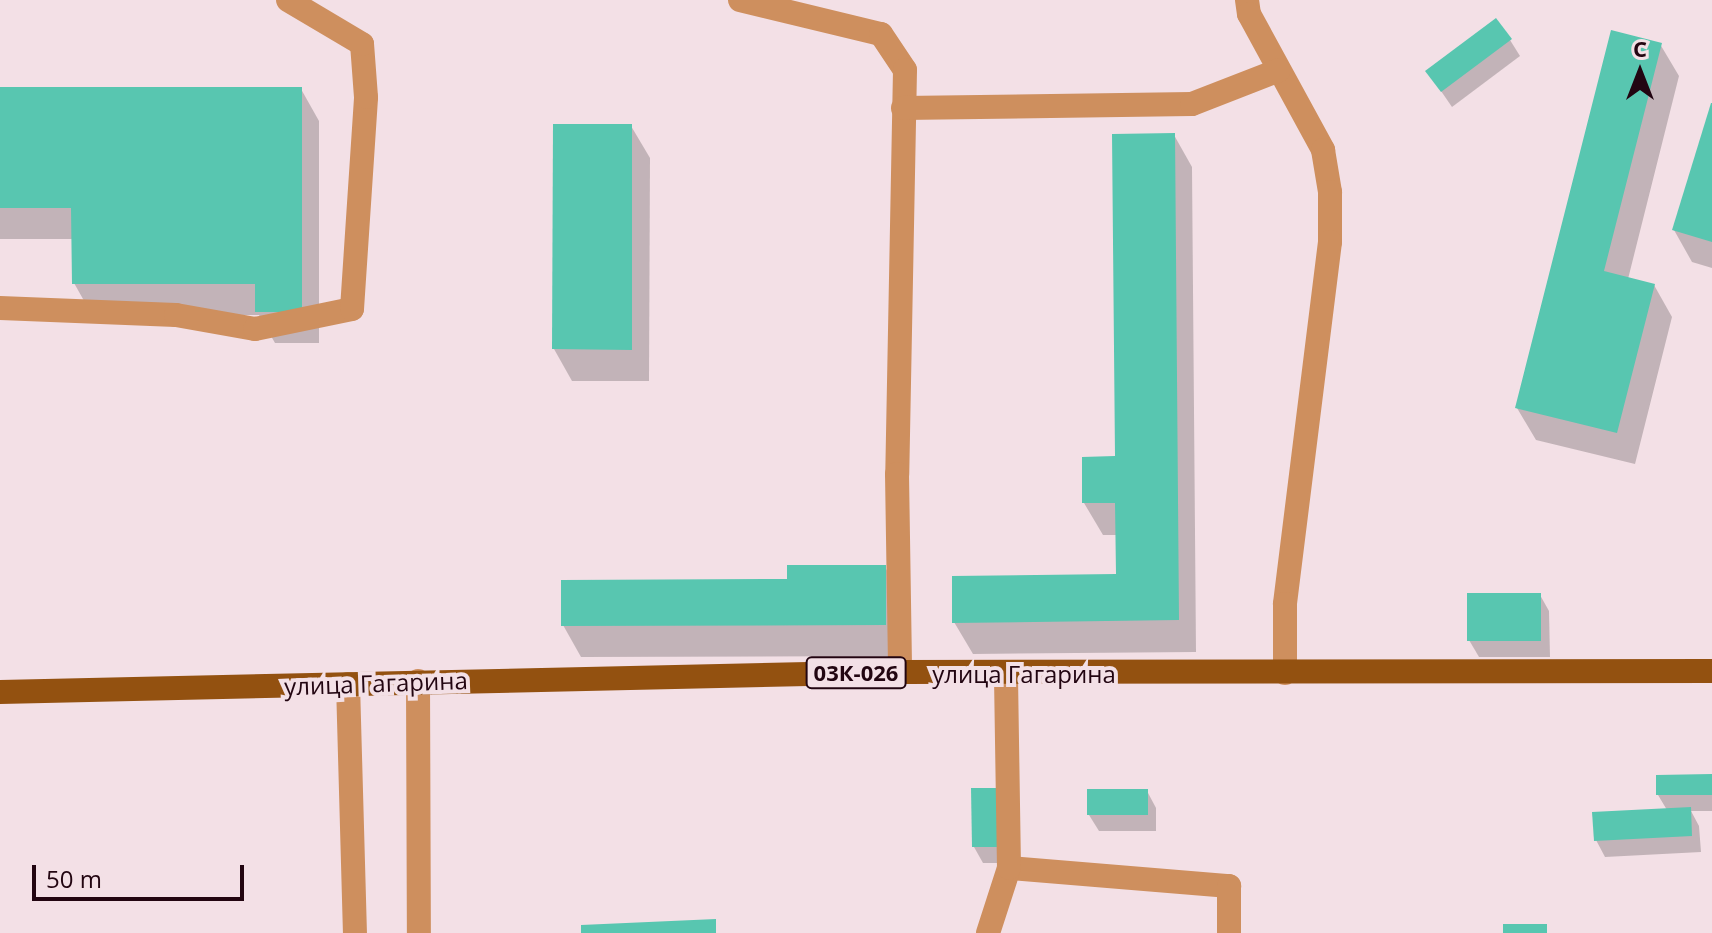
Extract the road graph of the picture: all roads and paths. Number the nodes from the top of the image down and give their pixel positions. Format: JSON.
{"nodes":[{"id":1,"x":288,"y":0,"type":"edge"},
{"id":2,"x":740,"y":0,"type":"edge"},
{"id":3,"x":1247,"y":0,"type":"edge"},
{"id":4,"x":1279,"y":70,"type":"junction"},
{"id":5,"x":903,"y":108,"type":"junction"},
{"id":6,"x":0,"y":308,"type":"edge"},
{"id":7,"x":1712,"y":671,"type":"edge"},
{"id":8,"x":900,"y":672,"type":"junction"},
{"id":9,"x":1285,"y":673,"type":"junction"},
{"id":10,"x":1006,"y":675,"type":"junction"},
{"id":11,"x":418,"y":681,"type":"junction"},
{"id":12,"x":348,"y":684,"type":"junction"},
{"id":13,"x":0,"y":692,"type":"edge"},
{"id":14,"x":1009,"y":868,"type":"junction"},
{"id":15,"x":355,"y":933,"type":"edge"},
{"id":16,"x":419,"y":933,"type":"edge"},
{"id":17,"x":988,"y":933,"type":"edge"},
{"id":18,"x":1229,"y":933,"type":"edge"}],
"edges":[{"from":1,"to":6,"type":"lane"},
{"from":2,"to":5,"type":"lane"},
{"from":3,"to":4,"type":"lane"},
{"from":4,"to":5,"type":"lane"},
{"from":4,"to":9,"type":"lane"},
{"from":5,"to":8,"type":"lane"},
{"from":7,"to":9,"type":"main road","name":"улица Гагарина","number":"03К-026"},
{"from":8,"to":10,"type":"main road","name":"улица Гагарина","number":"03К-026"},
{"from":8,"to":11,"type":"main road","name":"улица Гагарина","number":"03К-026"},
{"from":9,"to":10,"type":"main road","name":"улица Гагарина","number":"03К-026"},
{"from":10,"to":14,"type":"lane"},
{"from":11,"to":12,"type":"main road","name":"улица Гагарина","number":"03К-026"},
{"from":11,"to":16,"type":"lane"},
{"from":12,"to":13,"type":"main road","name":"улица Гагарина","number":"03К-026"},
{"from":12,"to":15,"type":"lane"},
{"from":14,"to":17,"type":"lane"},
{"from":14,"to":18,"type":"lane"}]}
